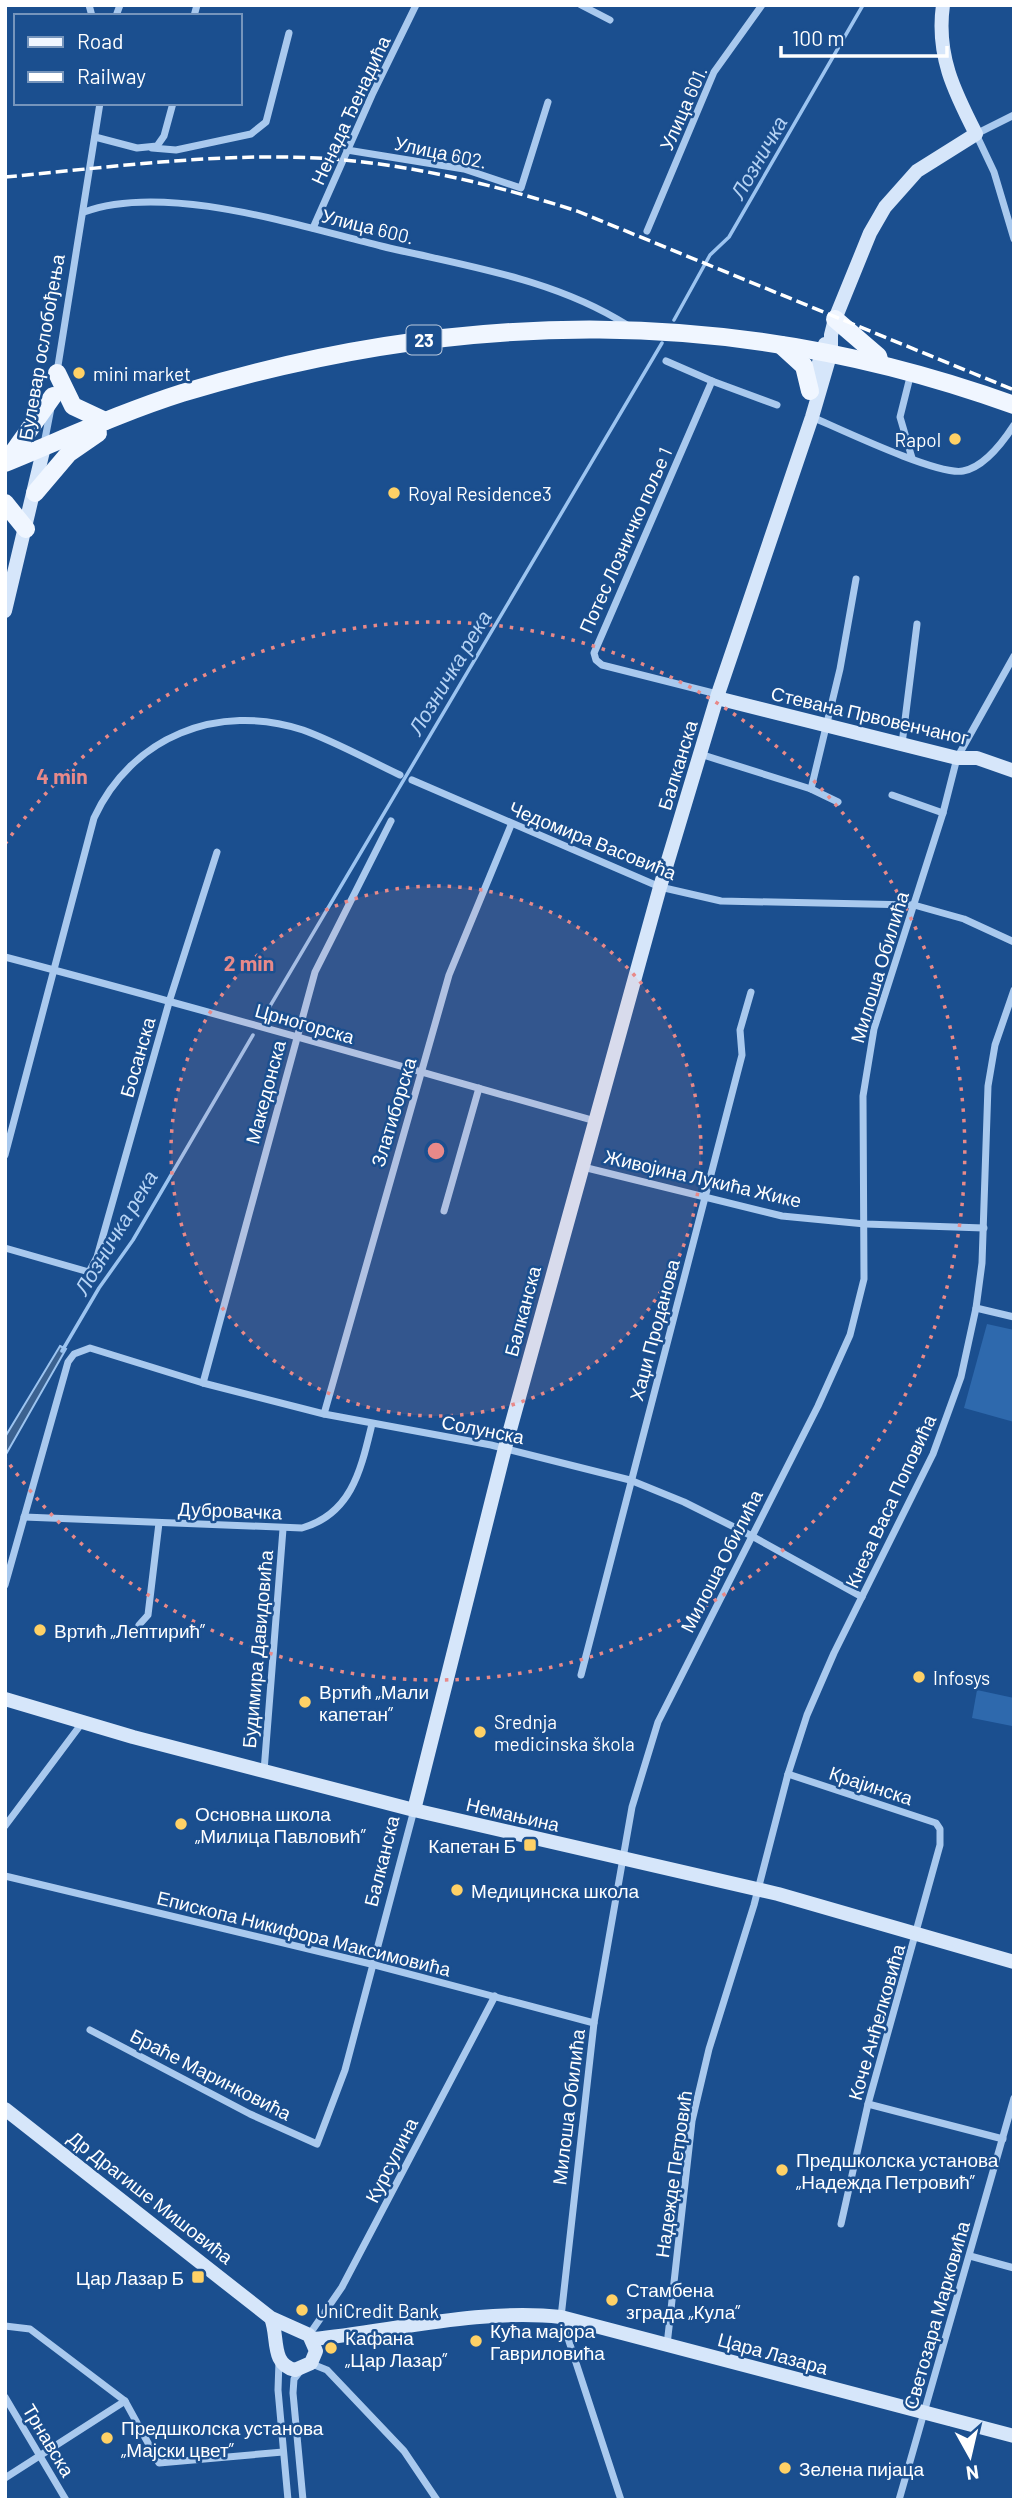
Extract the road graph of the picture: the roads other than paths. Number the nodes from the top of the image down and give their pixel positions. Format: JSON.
{"nodes":[{"id":1,"x":416,"y":5,"type":"edge"},
{"id":2,"x":581,"y":5,"type":"edge"},
{"id":3,"x":762,"y":5,"type":"edge"},
{"id":4,"x":943,"y":5,"type":"edge"},
{"id":5,"x":610,"y":20,"type":"dead end"},
{"id":6,"x":289,"y":33,"type":"dead end"},
{"id":7,"x":548,"y":102,"type":"dead end"},
{"id":8,"x":100,"y":105,"type":"edge"},
{"id":9,"x":172,"y":105,"type":"edge"},
{"id":10,"x":1014,"y":115,"type":"edge"},
{"id":11,"x":976,"y":134,"type":"junction"},
{"id":12,"x":95,"y":137,"type":"junction"},
{"id":13,"x":152,"y":148,"type":"junction"},
{"id":14,"x":347,"y":150,"type":"junction"},
{"id":15,"x":84,"y":212,"type":"junction"},
{"id":16,"x":313,"y":228,"type":"junction"},
{"id":17,"x":647,"y":231,"type":"dead end"},
{"id":18,"x":1014,"y":239,"type":"edge"},
{"id":19,"x":633,"y":330,"type":"junction"},
{"id":20,"x":829,"y":339,"type":"junction"},
{"id":21,"x":775,"y":342,"type":"junction"},
{"id":22,"x":666,"y":361,"type":"dead end"},
{"id":23,"x":880,"y":363,"type":"junction"},
{"id":24,"x":911,"y":372,"type":"junction"},
{"id":25,"x":57,"y":373,"type":"junction"},
{"id":26,"x":712,"y":381,"type":"junction"},
{"id":27,"x":810,"y":391,"type":"junction"},
{"id":28,"x":53,"y":396,"type":"junction"},
{"id":29,"x":777,"y":405,"type":"dead end"},
{"id":30,"x":1014,"y":405,"type":"edge"},
{"id":31,"x":812,"y":417,"type":"junction"},
{"id":32,"x":111,"y":419,"type":"junction"},
{"id":33,"x":1014,"y":425,"type":"edge"},
{"id":34,"x":44,"y":447,"type":"junction"},
{"id":35,"x":912,"y":458,"type":"junction"},
{"id":36,"x":5,"y":463,"type":"edge"},
{"id":37,"x":35,"y":493,"type":"junction"},
{"id":38,"x":786,"y":494,"type":"junction"},
{"id":39,"x":5,"y":503,"type":"edge"},
{"id":40,"x":26,"y":529,"type":"junction"},
{"id":41,"x":856,"y":579,"type":"dead end"},
{"id":42,"x":5,"y":611,"type":"edge"},
{"id":43,"x":916,"y":625,"type":"dead end"},
{"id":44,"x":1014,"y":656,"type":"edge"},
{"id":45,"x":718,"y":696,"type":"junction"},
{"id":46,"x":827,"y":727,"type":"junction"},
{"id":47,"x":902,"y":744,"type":"junction"},
{"id":48,"x":700,"y":754,"type":"junction"},
{"id":49,"x":957,"y":758,"type":"junction"},
{"id":50,"x":1014,"y":771,"type":"edge"},
{"id":51,"x":400,"y":775,"type":"dead end"},
{"id":52,"x":412,"y":780,"type":"dead end"},
{"id":53,"x":811,"y":789,"type":"junction"},
{"id":54,"x":892,"y":795,"type":"dead end"},
{"id":55,"x":838,"y":802,"type":"dead end"},
{"id":56,"x":943,"y":813,"type":"junction"},
{"id":57,"x":391,"y":821,"type":"dead end"},
{"id":58,"x":511,"y":825,"type":"junction"},
{"id":59,"x":217,"y":852,"type":"dead end"},
{"id":60,"x":660,"y":887,"type":"junction"},
{"id":61,"x":914,"y":905,"type":"junction"},
{"id":62,"x":1014,"y":942,"type":"edge"},
{"id":63,"x":5,"y":957,"type":"edge"},
{"id":64,"x":55,"y":970,"type":"junction"},
{"id":65,"x":1014,"y":990,"type":"edge"},
{"id":66,"x":751,"y":992,"type":"dead end"},
{"id":67,"x":170,"y":999,"type":"junction"},
{"id":68,"x":296,"y":1038,"type":"junction"},
{"id":69,"x":422,"y":1072,"type":"junction"},
{"id":70,"x":479,"y":1088,"type":"junction"},
{"id":71,"x":595,"y":1121,"type":"junction"},
{"id":72,"x":5,"y":1155,"type":"edge"},
{"id":73,"x":583,"y":1167,"type":"junction"},
{"id":74,"x":705,"y":1199,"type":"junction"},
{"id":75,"x":444,"y":1211,"type":"dead end"},
{"id":76,"x":865,"y":1224,"type":"junction"},
{"id":77,"x":984,"y":1228,"type":"junction"},
{"id":78,"x":5,"y":1248,"type":"edge"},
{"id":79,"x":976,"y":1308,"type":"junction"},
{"id":80,"x":1014,"y":1317,"type":"edge"},
{"id":81,"x":203,"y":1383,"type":"junction"},
{"id":82,"x":324,"y":1414,"type":"junction"},
{"id":83,"x":372,"y":1424,"type":"junction"},
{"id":84,"x":505,"y":1448,"type":"junction"},
{"id":85,"x":630,"y":1479,"type":"junction"},
{"id":86,"x":24,"y":1517,"type":"junction"},
{"id":87,"x":159,"y":1523,"type":"junction"},
{"id":88,"x":283,"y":1529,"type":"junction"},
{"id":89,"x":750,"y":1535,"type":"junction"},
{"id":90,"x":5,"y":1585,"type":"edge"},
{"id":91,"x":862,"y":1597,"type":"junction"},
{"id":92,"x":139,"y":1625,"type":"dead end"},
{"id":93,"x":581,"y":1675,"type":"dead end"},
{"id":94,"x":5,"y":1699,"type":"edge"},
{"id":95,"x":83,"y":1722,"type":"junction"},
{"id":96,"x":264,"y":1772,"type":"junction"},
{"id":97,"x":788,"y":1774,"type":"junction"},
{"id":98,"x":414,"y":1810,"type":"junction"},
{"id":99,"x":5,"y":1826,"type":"edge"},
{"id":100,"x":940,"y":1829,"type":"joint"},
{"id":101,"x":622,"y":1857,"type":"junction"},
{"id":102,"x":5,"y":1876,"type":"edge"},
{"id":103,"x":759,"y":1889,"type":"junction"},
{"id":104,"x":917,"y":1933,"type":"junction"},
{"id":105,"x":1014,"y":1962,"type":"edge"},
{"id":106,"x":375,"y":1965,"type":"junction"},
{"id":107,"x":495,"y":1996,"type":"junction"},
{"id":108,"x":594,"y":2023,"type":"junction"},
{"id":109,"x":90,"y":2030,"type":"dead end"},
{"id":110,"x":1014,"y":2098,"type":"edge"},
{"id":111,"x":868,"y":2104,"type":"junction"},
{"id":112,"x":5,"y":2109,"type":"edge"},
{"id":113,"x":1003,"y":2139,"type":"junction"},
{"id":114,"x":317,"y":2144,"type":"joint"},
{"id":115,"x":841,"y":2224,"type":"dead end"},
{"id":116,"x":970,"y":2256,"type":"junction"},
{"id":117,"x":1014,"y":2268,"type":"edge"},
{"id":118,"x":561,"y":2317,"type":"junction"},
{"id":119,"x":271,"y":2318,"type":"junction"},
{"id":120,"x":5,"y":2326,"type":"edge"},
{"id":121,"x":307,"y":2334,"type":"junction"},
{"id":122,"x":278,"y":2343,"type":"junction"},
{"id":123,"x":667,"y":2344,"type":"junction"},
{"id":124,"x":279,"y":2360,"type":"junction"},
{"id":125,"x":306,"y":2366,"type":"junction"},
{"id":126,"x":5,"y":2397,"type":"edge"},
{"id":127,"x":125,"y":2402,"type":"junction"},
{"id":128,"x":924,"y":2412,"type":"junction"},
{"id":129,"x":1014,"y":2436,"type":"edge"},
{"id":130,"x":283,"y":2452,"type":"junction"},
{"id":131,"x":41,"y":2457,"type":"junction"},
{"id":132,"x":5,"y":2479,"type":"edge"},
{"id":133,"x":66,"y":2500,"type":"edge"},
{"id":134,"x":288,"y":2500,"type":"edge"},
{"id":135,"x":303,"y":2500,"type":"edge"},
{"id":136,"x":438,"y":2500,"type":"edge"},
{"id":137,"x":621,"y":2500,"type":"edge"},
{"id":138,"x":899,"y":2500,"type":"edge"}],
"edges":[{"from":1,"to":14,"type":"street","name":"Ненада Ђенадића"},
{"from":2,"to":5,"type":"street"},
{"from":3,"to":17,"type":"street","name":"Улица 601."},
{"from":4,"to":11,"type":"street"},
{"from":6,"to":13,"type":"street"},
{"from":7,"to":14,"type":"street","name":"Улица 602."},
{"from":8,"to":12,"type":"street","name":"Булевар ослобођења"},
{"from":9,"to":13,"type":"street"},
{"from":10,"to":11,"type":"street"},
{"from":11,"to":18,"type":"street"},
{"from":11,"to":20,"type":"street"},
{"from":12,"to":13,"type":"street"},
{"from":12,"to":15,"type":"street","name":"Булевар ослобођења"},
{"from":14,"to":16,"type":"street","name":"Ненада Ђенадића"},
{"from":15,"to":16,"type":"street","name":"Улица 600."},
{"from":15,"to":25,"type":"street","name":"Булевар ослобођења"},
{"from":16,"to":19,"type":"street","name":"Улица 600."},
{"from":19,"to":21,"type":"main road","number":"23"},
{"from":19,"to":32,"type":"main road","number":"23"},
{"from":20,"to":21,"type":"main road","number":"23"},
{"from":20,"to":23,"type":"main road","number":"23"},
{"from":20,"to":23,"type":"main road"},
{"from":20,"to":27,"type":"street","name":"Балканска"},
{"from":20,"to":31,"type":"street","name":"Балканска"},
{"from":21,"to":27,"type":"main road"},
{"from":22,"to":26,"type":"street"},
{"from":23,"to":24,"type":"main road","number":"23"},
{"from":24,"to":30,"type":"main road","number":"23"},
{"from":24,"to":35,"type":"street"},
{"from":25,"to":28,"type":"street","name":"Булевар ослобођења"},
{"from":25,"to":32,"type":"main road"},
{"from":26,"to":29,"type":"street"},
{"from":26,"to":45,"type":"street","name":"Потес Лозничко поље 1"},
{"from":27,"to":38,"type":"street","name":"Балканска"},
{"from":28,"to":34,"type":"street","name":"Булевар ослобођења"},
{"from":28,"to":36,"type":"main road"},
{"from":31,"to":35,"type":"street"},
{"from":31,"to":38,"type":"street","name":"Балканска"},
{"from":32,"to":34,"type":"main road","number":"23"},
{"from":32,"to":37,"type":"main road"},
{"from":33,"to":35,"type":"street"},
{"from":34,"to":36,"type":"main road","number":"23"},
{"from":34,"to":37,"type":"street","name":"Булевар ослобођења"},
{"from":37,"to":40,"type":"street","name":"Булевар ослобођења"},
{"from":38,"to":45,"type":"street","name":"Балканска"},
{"from":39,"to":40,"type":"main road"},
{"from":40,"to":42,"type":"street","name":"Булевар ослобођења"},
{"from":41,"to":46,"type":"street"},
{"from":43,"to":47,"type":"street"},
{"from":44,"to":49,"type":"street","name":"Милоша Обилића"},
{"from":45,"to":46,"type":"street","name":"Стевана Првовенчаног"},
{"from":45,"to":48,"type":"street","name":"Балканска"},
{"from":46,"to":47,"type":"street","name":"Стевана Првовенчаног"},
{"from":46,"to":53,"type":"street"},
{"from":47,"to":49,"type":"street","name":"Стевана Првовенчаног"},
{"from":48,"to":53,"type":"street"},
{"from":48,"to":60,"type":"street","name":"Балканска"},
{"from":49,"to":50,"type":"street","name":"Стевана Првовенчаног"},
{"from":49,"to":56,"type":"street","name":"Милоша Обилића"},
{"from":51,"to":64,"type":"street"},
{"from":52,"to":58,"type":"street","name":"Чедомира Васовића"},
{"from":53,"to":55,"type":"street"},
{"from":54,"to":56,"type":"street"},
{"from":56,"to":61,"type":"street","name":"Милоша Обилића"},
{"from":57,"to":68,"type":"street","name":"Македонска"},
{"from":58,"to":60,"type":"street","name":"Чедомира Васовића"},
{"from":58,"to":69,"type":"street","name":"Златиборска"},
{"from":59,"to":67,"type":"street","name":"Босанска"},
{"from":60,"to":61,"type":"street","name":"Чедомира Васовића"},
{"from":60,"to":71,"type":"street","name":"Балканска"},
{"from":61,"to":62,"type":"street","name":"Чедомира Васовића"},
{"from":61,"to":76,"type":"street","name":"Милоша Обилића"},
{"from":63,"to":64,"type":"street","name":"Црногорска"},
{"from":64,"to":67,"type":"street","name":"Црногорска"},
{"from":64,"to":72,"type":"street"},
{"from":65,"to":77,"type":"street","name":"Кнеза Васа Поповића"},
{"from":66,"to":74,"type":"street","name":"Хаџи Проданова"},
{"from":67,"to":68,"type":"street","name":"Црногорска"},
{"from":67,"to":78,"type":"street","name":"Босанска"},
{"from":68,"to":69,"type":"street","name":"Црногорска"},
{"from":68,"to":81,"type":"street","name":"Македонска"},
{"from":69,"to":70,"type":"street","name":"Црногорска"},
{"from":69,"to":82,"type":"street","name":"Златиборска"},
{"from":70,"to":71,"type":"street","name":"Црногорска"},
{"from":70,"to":75,"type":"street"},
{"from":71,"to":73,"type":"street","name":"Балканска"},
{"from":73,"to":74,"type":"street","name":"Живојина Лукића Жике"},
{"from":73,"to":84,"type":"street","name":"Балканска"},
{"from":74,"to":76,"type":"street","name":"Живојина Лукића Жике"},
{"from":74,"to":85,"type":"street","name":"Хаџи Проданова"},
{"from":76,"to":77,"type":"street","name":"Живојина Лукића Жике"},
{"from":76,"to":89,"type":"street","name":"Милоша Обилића"},
{"from":77,"to":79,"type":"street","name":"Кнеза Васа Поповића"},
{"from":79,"to":80,"type":"street"},
{"from":79,"to":91,"type":"street","name":"Кнеза Васа Поповића"},
{"from":81,"to":82,"type":"street","name":"Солунска"},
{"from":81,"to":86,"type":"street","name":"Солунска"},
{"from":82,"to":83,"type":"street","name":"Солунска"},
{"from":83,"to":84,"type":"street","name":"Солунска"},
{"from":83,"to":88,"type":"street","name":"Дубровачка"},
{"from":84,"to":85,"type":"street","name":"Солунска"},
{"from":84,"to":98,"type":"street","name":"Балканска"},
{"from":85,"to":89,"type":"street","name":"Солунска"},
{"from":85,"to":93,"type":"street","name":"Хаџи Проданова"},
{"from":86,"to":87,"type":"street","name":"Дубровачка"},
{"from":86,"to":90,"type":"street"},
{"from":87,"to":88,"type":"street","name":"Дубровачка"},
{"from":87,"to":92,"type":"street"},
{"from":88,"to":96,"type":"street","name":"Будимира Давидовића"},
{"from":89,"to":91,"type":"street","name":"Солунска"},
{"from":89,"to":101,"type":"street","name":"Милоша Обилића"},
{"from":91,"to":97,"type":"street","name":"Кнеза Васа Поповића"},
{"from":94,"to":95,"type":"street","name":"Немањина"},
{"from":95,"to":96,"type":"street","name":"Немањина"},
{"from":95,"to":99,"type":"street"},
{"from":96,"to":98,"type":"street","name":"Немањина"},
{"from":97,"to":100,"type":"street","name":"Крајинска"},
{"from":97,"to":103,"type":"street","name":"Кнеза Васа Поповића"},
{"from":98,"to":101,"type":"street","name":"Немањина"},
{"from":98,"to":106,"type":"street","name":"Балканска"},
{"from":100,"to":104,"type":"street","name":"Коче Анђелковића"},
{"from":101,"to":103,"type":"street","name":"Немањина"},
{"from":101,"to":108,"type":"street","name":"Милоша Обилића"},
{"from":102,"to":106,"type":"street","name":"Епископа Никифора Максимовића"},
{"from":103,"to":104,"type":"street","name":"Немањина"},
{"from":103,"to":123,"type":"street","name":"Надежде Петровић"},
{"from":104,"to":105,"type":"street","name":"Немањина"},
{"from":104,"to":111,"type":"street","name":"Коче Анђелковића"},
{"from":106,"to":107,"type":"street","name":"Епископа Никифора Максимовића"},
{"from":106,"to":114,"type":"street","name":"Балканска"},
{"from":107,"to":108,"type":"street","name":"Епископа Никифора Максимовића"},
{"from":107,"to":121,"type":"street","name":"Курсулина"},
{"from":108,"to":118,"type":"street","name":"Милоша Обилића"},
{"from":109,"to":114,"type":"street","name":"Браће Маринковића"},
{"from":110,"to":113,"type":"street","name":"Светозара Марковића"},
{"from":111,"to":113,"type":"street"},
{"from":111,"to":115,"type":"street","name":"Коче Анђелковића"},
{"from":112,"to":119,"type":"street","name":"Др Драгише Мишовића"},
{"from":113,"to":116,"type":"street","name":"Светозара Марковића"},
{"from":116,"to":117,"type":"street"},
{"from":116,"to":128,"type":"street","name":"Светозара Марковића"},
{"from":118,"to":121,"type":"street","name":"Цара Лазара"},
{"from":118,"to":123,"type":"street","name":"Цара Лазара"},
{"from":118,"to":137,"type":"street","name":"Милоша Обилића"},
{"from":119,"to":121,"type":"street","name":"Др Драгише Мишовића"},
{"from":119,"to":122,"type":"street"},
{"from":120,"to":127,"type":"street"},
{"from":121,"to":122,"type":"street"},
{"from":121,"to":125,"type":"street"},
{"from":122,"to":124,"type":"street"},
{"from":123,"to":128,"type":"street","name":"Цара Лазара"},
{"from":124,"to":125,"type":"street"},
{"from":124,"to":130,"type":"street"},
{"from":125,"to":135,"type":"street"},
{"from":125,"to":136,"type":"street"},
{"from":126,"to":131,"type":"street","name":"Трнавска"},
{"from":127,"to":130,"type":"street"},
{"from":127,"to":131,"type":"street"},
{"from":128,"to":129,"type":"street","name":"Цара Лазара"},
{"from":128,"to":138,"type":"street","name":"Светозара Марковића"},
{"from":130,"to":134,"type":"street"},
{"from":131,"to":132,"type":"street"},
{"from":131,"to":133,"type":"street","name":"Трнавска"}]}
